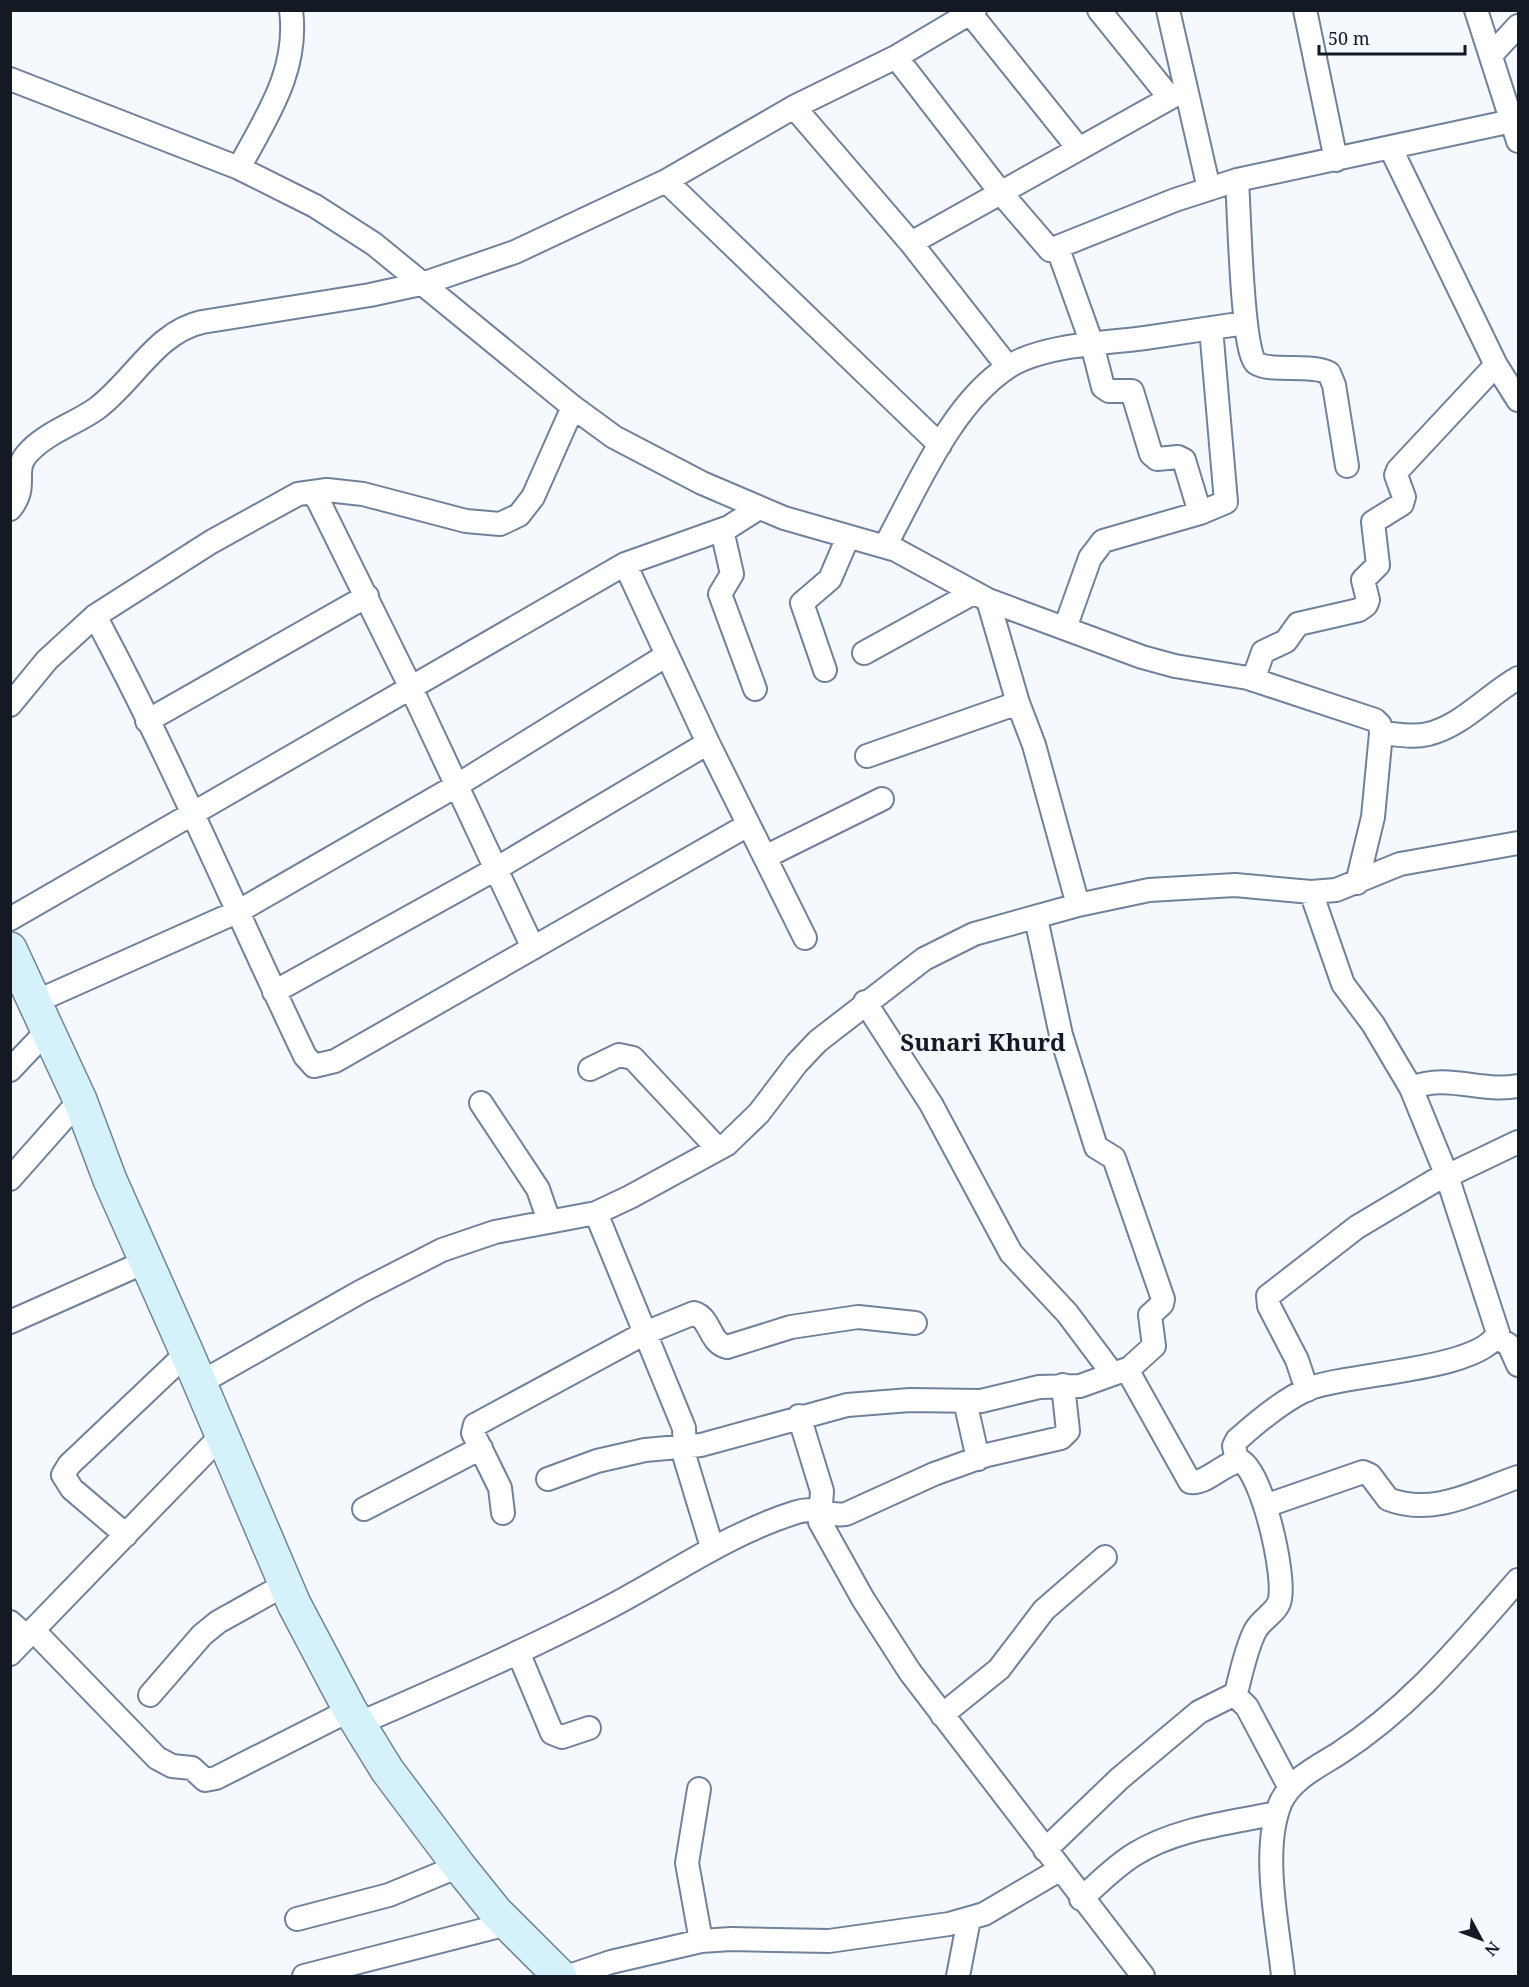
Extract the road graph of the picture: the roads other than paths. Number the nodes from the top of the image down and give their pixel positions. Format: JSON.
{"nodes":[{"id":1,"x":291,"y":10,"type":"edge"},
{"id":2,"x":1100,"y":10,"type":"edge"},
{"id":3,"x":1168,"y":10,"type":"edge"},
{"id":4,"x":1305,"y":10,"type":"edge"},
{"id":5,"x":1476,"y":10,"type":"edge"},
{"id":6,"x":972,"y":12,"type":"edge"},
{"id":7,"x":1518,"y":26,"type":"edge"},
{"id":8,"x":1492,"y":54,"type":"junction"},
{"id":9,"x":896,"y":57,"type":"junction"},
{"id":10,"x":10,"y":79,"type":"edge"},
{"id":11,"x":1178,"y":93,"type":"junction"},
{"id":12,"x":794,"y":107,"type":"junction"},
{"id":13,"x":1515,"y":131,"type":"edge"},
{"id":14,"x":1391,"y":148,"type":"junction"},
{"id":15,"x":1079,"y":149,"type":"junction"},
{"id":16,"x":1336,"y":160,"type":"junction"},
{"id":17,"x":238,"y":168,"type":"junction"},
{"id":18,"x":1237,"y":180,"type":"junction"},
{"id":19,"x":666,"y":181,"type":"junction"},
{"id":20,"x":1209,"y":189,"type":"junction"},
{"id":21,"x":1001,"y":194,"type":"junction"},
{"id":22,"x":911,"y":243,"type":"junction"},
{"id":23,"x":1058,"y":249,"type":"junction"},
{"id":24,"x":425,"y":283,"type":"junction"},
{"id":25,"x":1245,"y":323,"type":"junction"},
{"id":26,"x":1211,"y":328,"type":"junction"},
{"id":27,"x":1092,"y":344,"type":"junction"},
{"id":28,"x":1496,"y":365,"type":"junction"},
{"id":29,"x":1008,"y":367,"type":"junction"},
{"id":30,"x":1518,"y":400,"type":"edge"},
{"id":31,"x":573,"y":407,"type":"junction"},
{"id":32,"x":940,"y":445,"type":"junction"},
{"id":33,"x":1347,"y":466,"type":"dead end"},
{"id":34,"x":311,"y":492,"type":"junction"},
{"id":35,"x":10,"y":508,"type":"edge"},
{"id":36,"x":759,"y":508,"type":"junction"},
{"id":37,"x":1200,"y":513,"type":"junction"},
{"id":38,"x":722,"y":530,"type":"junction"},
{"id":39,"x":848,"y":537,"type":"junction"},
{"id":40,"x":885,"y":546,"type":"junction"},
{"id":41,"x":625,"y":564,"type":"junction"},
{"id":42,"x":367,"y":596,"type":"junction"},
{"id":43,"x":980,"y":597,"type":"junction"},
{"id":44,"x":95,"y":616,"type":"junction"},
{"id":45,"x":1065,"y":628,"type":"junction"},
{"id":46,"x":864,"y":653,"type":"dead end"},
{"id":47,"x":667,"y":655,"type":"junction"},
{"id":48,"x":825,"y":670,"type":"dead end"},
{"id":49,"x":1518,"y":678,"type":"edge"},
{"id":50,"x":1253,"y":680,"type":"junction"},
{"id":51,"x":411,"y":688,"type":"junction"},
{"id":52,"x":755,"y":689,"type":"dead end"},
{"id":53,"x":1018,"y":704,"type":"junction"},
{"id":54,"x":10,"y":705,"type":"edge"},
{"id":55,"x":147,"y":721,"type":"junction"},
{"id":56,"x":1381,"y":734,"type":"junction"},
{"id":57,"x":708,"y":743,"type":"junction"},
{"id":58,"x":867,"y":756,"type":"dead end"},
{"id":59,"x":456,"y":786,"type":"junction"},
{"id":60,"x":882,"y":799,"type":"dead end"},
{"id":61,"x":191,"y":816,"type":"junction"},
{"id":62,"x":748,"y":825,"type":"junction"},
{"id":63,"x":1518,"y":843,"type":"edge"},
{"id":64,"x":765,"y":857,"type":"junction"},
{"id":65,"x":494,"y":870,"type":"junction"},
{"id":66,"x":1357,"y":883,"type":"junction"},
{"id":67,"x":1311,"y":892,"type":"junction"},
{"id":68,"x":1078,"y":905,"type":"junction"},
{"id":69,"x":239,"y":911,"type":"junction"},
{"id":70,"x":1036,"y":918,"type":"junction"},
{"id":71,"x":10,"y":919,"type":"edge"},
{"id":72,"x":806,"y":938,"type":"dead end"},
{"id":73,"x":10,"y":948,"type":"edge"},
{"id":74,"x":533,"y":948,"type":"junction"},
{"id":75,"x":274,"y":992,"type":"junction"},
{"id":76,"x":865,"y":1002,"type":"junction"},
{"id":77,"x":41,"y":1016,"type":"junction"},
{"id":78,"x":590,"y":1069,"type":"dead end"},
{"id":79,"x":10,"y":1070,"type":"edge"},
{"id":80,"x":1518,"y":1086,"type":"edge"},
{"id":81,"x":1411,"y":1088,"type":"junction"},
{"id":82,"x":80,"y":1100,"type":"junction"},
{"id":83,"x":481,"y":1104,"type":"dead end"},
{"id":84,"x":1518,"y":1142,"type":"edge"},
{"id":85,"x":718,"y":1149,"type":"junction"},
{"id":86,"x":1446,"y":1175,"type":"junction"},
{"id":87,"x":10,"y":1179,"type":"edge"},
{"id":88,"x":596,"y":1213,"type":"junction"},
{"id":89,"x":549,"y":1221,"type":"junction"},
{"id":90,"x":145,"y":1262,"type":"junction"},
{"id":91,"x":10,"y":1322,"type":"edge"},
{"id":92,"x":915,"y":1323,"type":"dead end"},
{"id":93,"x":645,"y":1333,"type":"junction"},
{"id":94,"x":1496,"y":1337,"type":"junction"},
{"id":95,"x":187,"y":1353,"type":"junction"},
{"id":96,"x":1518,"y":1365,"type":"edge"},
{"id":97,"x":1121,"y":1371,"type":"junction"},
{"id":98,"x":200,"y":1383,"type":"junction"},
{"id":99,"x":1063,"y":1385,"type":"junction"},
{"id":100,"x":1307,"y":1390,"type":"junction"},
{"id":101,"x":965,"y":1401,"type":"junction"},
{"id":102,"x":799,"y":1416,"type":"junction"},
{"id":103,"x":222,"y":1435,"type":"junction"},
{"id":104,"x":481,"y":1448,"type":"junction"},
{"id":105,"x":685,"y":1448,"type":"junction"},
{"id":106,"x":978,"y":1459,"type":"junction"},
{"id":107,"x":1237,"y":1461,"type":"junction"},
{"id":108,"x":1518,"y":1477,"type":"edge"},
{"id":109,"x":548,"y":1479,"type":"dead end"},
{"id":110,"x":1265,"y":1506,"type":"junction"},
{"id":111,"x":364,"y":1509,"type":"dead end"},
{"id":112,"x":819,"y":1512,"type":"junction"},
{"id":113,"x":503,"y":1513,"type":"dead end"},
{"id":114,"x":126,"y":1535,"type":"junction"},
{"id":115,"x":712,"y":1547,"type":"junction"},
{"id":116,"x":1105,"y":1557,"type":"dead end"},
{"id":117,"x":1518,"y":1580,"type":"edge"},
{"id":118,"x":286,"y":1584,"type":"junction"},
{"id":119,"x":24,"y":1630,"type":"edge"},
{"id":120,"x":518,"y":1652,"type":"junction"},
{"id":121,"x":10,"y":1654,"type":"edge"},
{"id":122,"x":150,"y":1695,"type":"dead end"},
{"id":123,"x":1235,"y":1697,"type":"junction"},
{"id":124,"x":942,"y":1715,"type":"junction"},
{"id":125,"x":354,"y":1717,"type":"junction"},
{"id":126,"x":589,"y":1728,"type":"dead end"},
{"id":127,"x":1290,"y":1788,"type":"junction"},
{"id":128,"x":699,"y":1789,"type":"dead end"},
{"id":129,"x":1277,"y":1814,"type":"junction"},
{"id":130,"x":1045,"y":1850,"type":"junction"},
{"id":131,"x":459,"y":1866,"type":"junction"},
{"id":132,"x":1059,"y":1870,"type":"junction"},
{"id":133,"x":1081,"y":1899,"type":"junction"},
{"id":134,"x":297,"y":1919,"type":"dead end"},
{"id":135,"x":969,"y":1919,"type":"junction"},
{"id":136,"x":507,"y":1924,"type":"junction"},
{"id":137,"x":701,"y":1941,"type":"junction"},
{"id":138,"x":304,"y":1977,"type":"edge"},
{"id":139,"x":560,"y":1977,"type":"edge"},
{"id":140,"x":569,"y":1977,"type":"edge"},
{"id":141,"x":958,"y":1977,"type":"edge"},
{"id":142,"x":1143,"y":1977,"type":"edge"},
{"id":143,"x":1283,"y":1977,"type":"edge"}],
"edges":[{"from":1,"to":17,"type":"street"},
{"from":2,"to":11,"type":"street"},
{"from":3,"to":11,"type":"street"},
{"from":4,"to":16,"type":"street"},
{"from":5,"to":8,"type":"street"},
{"from":6,"to":9,"type":"street"},
{"from":6,"to":15,"type":"street"},
{"from":7,"to":8,"type":"street"},
{"from":8,"to":13,"type":"street"},
{"from":9,"to":12,"type":"street"},
{"from":9,"to":21,"type":"street"},
{"from":10,"to":17,"type":"street"},
{"from":11,"to":15,"type":"street"},
{"from":11,"to":20,"type":"street"},
{"from":12,"to":19,"type":"street"},
{"from":12,"to":22,"type":"street"},
{"from":13,"to":14,"type":"street"},
{"from":14,"to":16,"type":"street"},
{"from":14,"to":28,"type":"street"},
{"from":15,"to":21,"type":"street"},
{"from":16,"to":18,"type":"street"},
{"from":17,"to":24,"type":"street"},
{"from":18,"to":20,"type":"street"},
{"from":18,"to":25,"type":"street"},
{"from":19,"to":24,"type":"street"},
{"from":19,"to":32,"type":"street"},
{"from":20,"to":23,"type":"street"},
{"from":21,"to":22,"type":"street"},
{"from":21,"to":23,"type":"street"},
{"from":22,"to":29,"type":"street"},
{"from":23,"to":27,"type":"street"},
{"from":24,"to":31,"type":"street"},
{"from":24,"to":35,"type":"street"},
{"from":25,"to":26,"type":"street"},
{"from":25,"to":33,"type":"street"},
{"from":26,"to":27,"type":"street"},
{"from":26,"to":37,"type":"street"},
{"from":27,"to":29,"type":"street"},
{"from":27,"to":37,"type":"street"},
{"from":28,"to":30,"type":"street"},
{"from":28,"to":50,"type":"street"},
{"from":29,"to":32,"type":"street"},
{"from":31,"to":34,"type":"street"},
{"from":31,"to":36,"type":"street"},
{"from":32,"to":40,"type":"street"},
{"from":34,"to":42,"type":"street"},
{"from":34,"to":44,"type":"street"},
{"from":36,"to":38,"type":"street"},
{"from":36,"to":39,"type":"street"},
{"from":37,"to":45,"type":"street"},
{"from":38,"to":41,"type":"street"},
{"from":38,"to":52,"type":"street"},
{"from":39,"to":40,"type":"street"},
{"from":39,"to":48,"type":"street"},
{"from":40,"to":43,"type":"street"},
{"from":41,"to":47,"type":"street"},
{"from":41,"to":51,"type":"street"},
{"from":42,"to":51,"type":"street"},
{"from":42,"to":55,"type":"street"},
{"from":43,"to":45,"type":"street"},
{"from":43,"to":46,"type":"street"},
{"from":43,"to":53,"type":"street"},
{"from":44,"to":54,"type":"street"},
{"from":44,"to":55,"type":"street"},
{"from":45,"to":50,"type":"street"},
{"from":47,"to":57,"type":"street"},
{"from":47,"to":59,"type":"street"},
{"from":49,"to":56,"type":"street"},
{"from":50,"to":56,"type":"street"},
{"from":51,"to":59,"type":"street"},
{"from":51,"to":61,"type":"street"},
{"from":53,"to":58,"type":"street"},
{"from":53,"to":68,"type":"street"},
{"from":55,"to":61,"type":"street"},
{"from":56,"to":66,"type":"street"},
{"from":57,"to":62,"type":"street"},
{"from":57,"to":65,"type":"street"},
{"from":59,"to":65,"type":"street"},
{"from":59,"to":69,"type":"street"},
{"from":60,"to":64,"type":"street"},
{"from":61,"to":69,"type":"street"},
{"from":61,"to":71,"type":"street"},
{"from":62,"to":64,"type":"street"},
{"from":62,"to":74,"type":"street"},
{"from":63,"to":66,"type":"street"},
{"from":64,"to":72,"type":"street"},
{"from":65,"to":74,"type":"street"},
{"from":65,"to":75,"type":"street"},
{"from":66,"to":67,"type":"street"},
{"from":67,"to":68,"type":"street"},
{"from":67,"to":81,"type":"street"},
{"from":68,"to":70,"type":"street"},
{"from":69,"to":75,"type":"street"},
{"from":69,"to":77,"type":"street"},
{"from":70,"to":76,"type":"street"},
{"from":70,"to":97,"type":"street"},
{"from":73,"to":77,"type":"street"},
{"from":74,"to":75,"type":"street"},
{"from":76,"to":85,"type":"street"},
{"from":76,"to":97,"type":"street"},
{"from":77,"to":79,"type":"street"},
{"from":77,"to":82,"type":"street"},
{"from":78,"to":85,"type":"street"},
{"from":80,"to":81,"type":"street"},
{"from":81,"to":86,"type":"street"},
{"from":82,"to":87,"type":"street"},
{"from":82,"to":90,"type":"street"},
{"from":83,"to":89,"type":"street"},
{"from":84,"to":86,"type":"street"},
{"from":85,"to":88,"type":"street"},
{"from":86,"to":94,"type":"street"},
{"from":86,"to":100,"type":"street"},
{"from":88,"to":89,"type":"street"},
{"from":88,"to":93,"type":"street"},
{"from":89,"to":98,"type":"street"},
{"from":90,"to":91,"type":"street"},
{"from":90,"to":95,"type":"street"},
{"from":92,"to":93,"type":"street"},
{"from":93,"to":104,"type":"street"},
{"from":93,"to":105,"type":"street"},
{"from":94,"to":96,"type":"street"},
{"from":94,"to":100,"type":"street"},
{"from":95,"to":98,"type":"street"},
{"from":95,"to":114,"type":"street"},
{"from":97,"to":99,"type":"street"},
{"from":97,"to":107,"type":"street"},
{"from":98,"to":103,"type":"street"},
{"from":99,"to":101,"type":"street"},
{"from":99,"to":106,"type":"street"},
{"from":100,"to":107,"type":"street"},
{"from":101,"to":102,"type":"street"},
{"from":101,"to":106,"type":"street"},
{"from":102,"to":105,"type":"street"},
{"from":102,"to":112,"type":"street"},
{"from":103,"to":114,"type":"street"},
{"from":103,"to":118,"type":"street"},
{"from":104,"to":111,"type":"street"},
{"from":104,"to":113,"type":"street"},
{"from":105,"to":109,"type":"street"},
{"from":105,"to":115,"type":"street"},
{"from":106,"to":112,"type":"street"},
{"from":107,"to":110,"type":"street"},
{"from":108,"to":110,"type":"street"},
{"from":110,"to":123,"type":"street"},
{"from":112,"to":115,"type":"street"},
{"from":112,"to":124,"type":"street"},
{"from":114,"to":119,"type":"street"},
{"from":115,"to":120,"type":"street"},
{"from":116,"to":124,"type":"street"},
{"from":117,"to":127,"type":"street"},
{"from":118,"to":122,"type":"street"},
{"from":118,"to":125,"type":"street"},
{"from":119,"to":121,"type":"street"},
{"from":119,"to":125,"type":"street"},
{"from":120,"to":125,"type":"street"},
{"from":120,"to":126,"type":"street"},
{"from":123,"to":127,"type":"street"},
{"from":123,"to":130,"type":"street"},
{"from":124,"to":130,"type":"street"},
{"from":125,"to":131,"type":"street"},
{"from":127,"to":129,"type":"street"},
{"from":128,"to":137,"type":"street"},
{"from":129,"to":133,"type":"street"},
{"from":129,"to":143,"type":"street"},
{"from":130,"to":132,"type":"street"},
{"from":131,"to":134,"type":"street"},
{"from":131,"to":136,"type":"street"},
{"from":132,"to":133,"type":"street"},
{"from":132,"to":135,"type":"street"},
{"from":133,"to":142,"type":"street"},
{"from":135,"to":137,"type":"street"},
{"from":135,"to":141,"type":"street"},
{"from":136,"to":138,"type":"street"},
{"from":136,"to":139,"type":"street"},
{"from":137,"to":140,"type":"street"}]}
